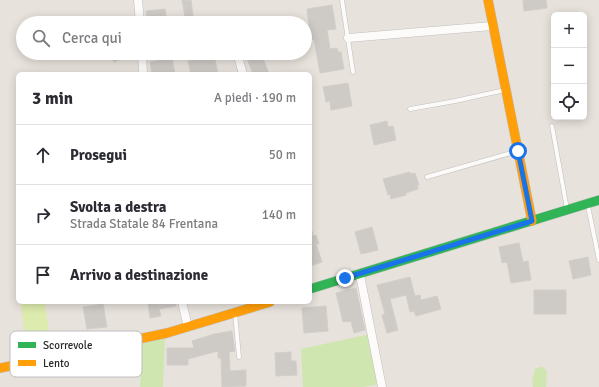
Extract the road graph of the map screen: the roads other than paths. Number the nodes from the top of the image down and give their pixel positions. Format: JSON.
{"nodes":[{"id":1,"x":138,"y":0,"type":"edge"},
{"id":2,"x":342,"y":0,"type":"edge"},
{"id":3,"x":488,"y":0,"type":"edge"},
{"id":4,"x":139,"y":16,"type":"edge"},
{"id":5,"x":492,"y":26,"type":"junction"},
{"id":6,"x":348,"y":38,"type":"junction"},
{"id":7,"x":142,"y":60,"type":"edge"},
{"id":8,"x":239,"y":60,"type":"edge"},
{"id":9,"x":143,"y":72,"type":"edge"},
{"id":10,"x":242,"y":72,"type":"edge"},
{"id":11,"x":353,"y":72,"type":"dead end"},
{"id":12,"x":506,"y":90,"type":"junction"},
{"id":13,"x":410,"y":109,"type":"dead end"},
{"id":14,"x":552,"y":126,"type":"dead end"},
{"id":15,"x":518,"y":151,"type":"junction"},
{"id":16,"x":427,"y":177,"type":"dead end"},
{"id":17,"x":599,"y":200,"type":"edge"},
{"id":18,"x":588,"y":203,"type":"junction"},
{"id":19,"x":567,"y":210,"type":"junction"},
{"id":20,"x":532,"y":221,"type":"junction"},
{"id":21,"x":599,"y":260,"type":"edge"},
{"id":22,"x":360,"y":274,"type":"junction"},
{"id":23,"x":312,"y":289,"type":"edge"},
{"id":24,"x":182,"y":304,"type":"edge"},
{"id":25,"x":264,"y":304,"type":"edge"},
{"id":26,"x":235,"y":313,"type":"junction"},
{"id":27,"x":188,"y":327,"type":"junction"},
{"id":28,"x":142,"y":338,"type":"edge"},
{"id":29,"x":238,"y":357,"type":"dead end"},
{"id":30,"x":10,"y":366,"type":"edge"},
{"id":31,"x":0,"y":368,"type":"edge"},
{"id":32,"x":382,"y":387,"type":"edge"}],
"edges":[{"from":1,"to":4,"type":"street"},
{"from":2,"to":6,"type":"lane"},
{"from":3,"to":5,"type":"main road"},
{"from":5,"to":6,"type":"street"},
{"from":5,"to":12,"type":"main road"},
{"from":6,"to":11,"type":"lane"},
{"from":7,"to":9,"type":"street"},
{"from":8,"to":10,"type":"street"},
{"from":12,"to":13,"type":"lane"},
{"from":12,"to":15,"type":"main road"},
{"from":14,"to":19,"type":"lane"},
{"from":15,"to":16,"type":"lane"},
{"from":15,"to":20,"type":"main road"},
{"from":17,"to":18,"type":"main road"},
{"from":18,"to":19,"type":"main road"},
{"from":18,"to":21,"type":"lane"},
{"from":19,"to":20,"type":"main road"},
{"from":20,"to":22,"type":"main road"},
{"from":22,"to":23,"type":"main road"},
{"from":22,"to":32,"type":"street"},
{"from":24,"to":27,"type":"street"},
{"from":25,"to":26,"type":"main road"},
{"from":26,"to":27,"type":"main road"},
{"from":26,"to":29,"type":"lane"},
{"from":27,"to":28,"type":"main road"},
{"from":30,"to":31,"type":"main road"}]}
